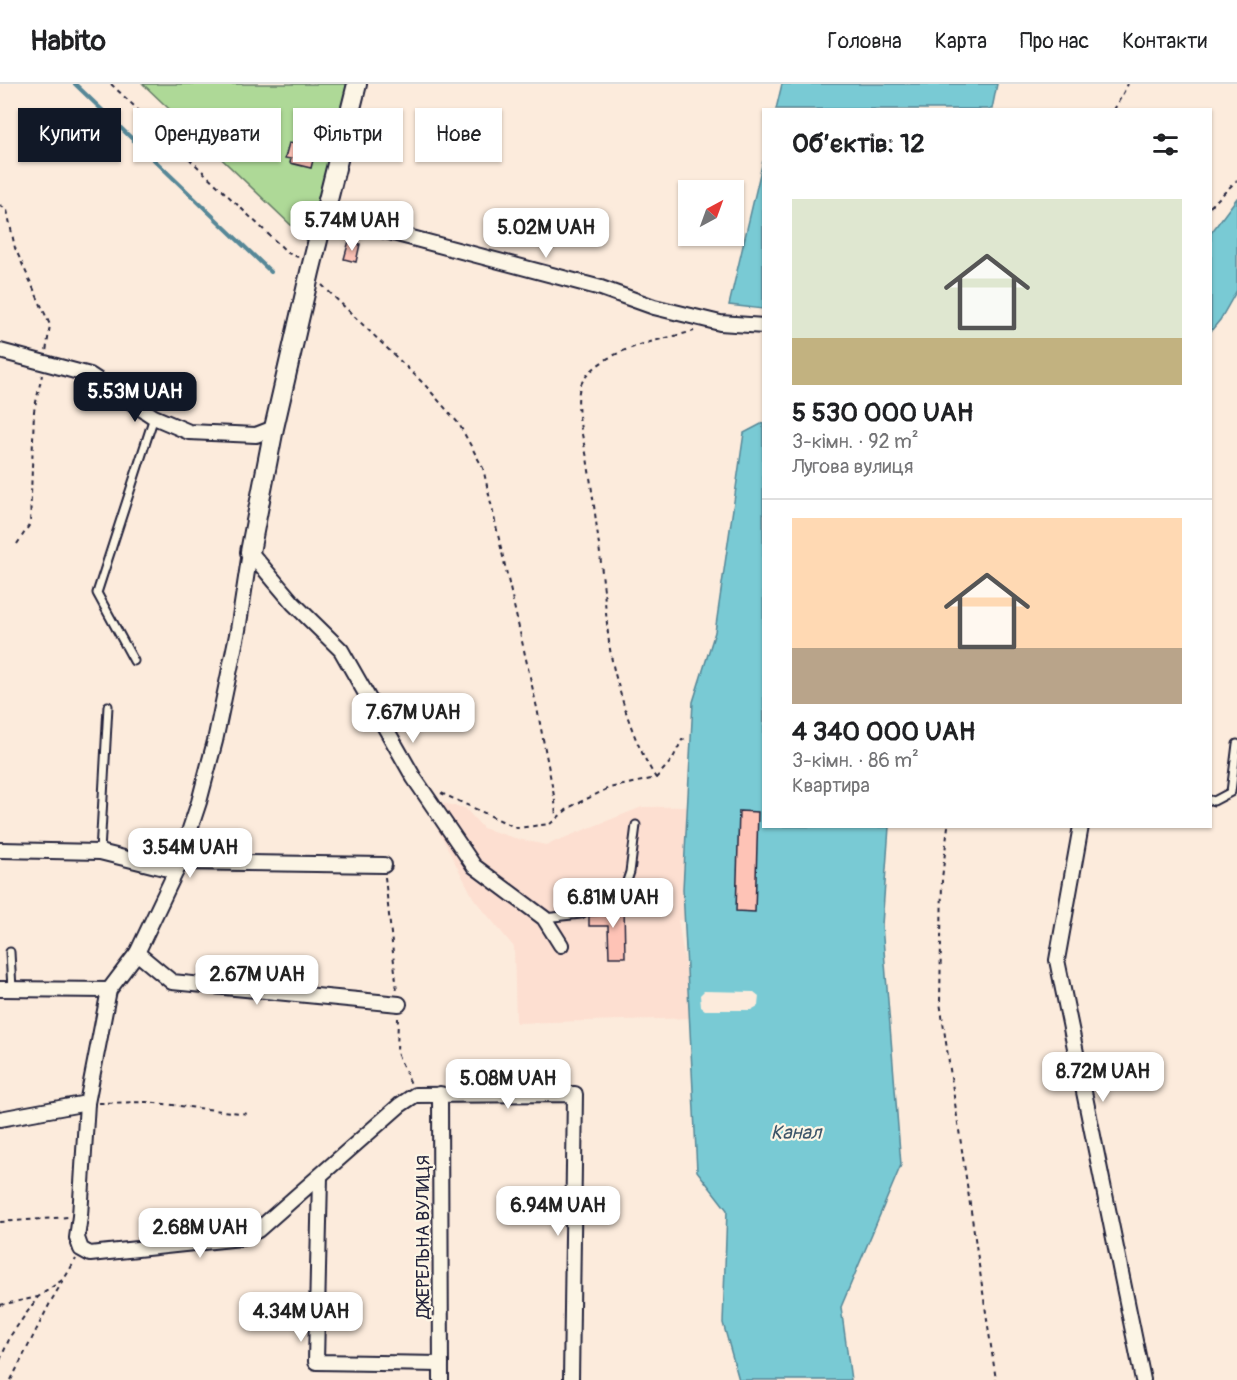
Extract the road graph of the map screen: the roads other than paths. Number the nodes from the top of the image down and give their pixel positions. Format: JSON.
{"nodes":[{"id":1,"x":357,"y":84,"type":"edge"},
{"id":2,"x":325,"y":216,"type":"junction"},
{"id":3,"x":762,"y":326,"type":"edge"},
{"id":4,"x":0,"y":351,"type":"edge"},
{"id":5,"x":154,"y":417,"type":"junction"},
{"id":6,"x":274,"y":428,"type":"junction"},
{"id":7,"x":250,"y":552,"type":"junction"},
{"id":8,"x":134,"y":661,"type":"dead end"},
{"id":9,"x":108,"y":706,"type":"dead end"},
{"id":10,"x":1237,"y":744,"type":"edge"},
{"id":11,"x":1212,"y":800,"type":"edge"},
{"id":12,"x":636,"y":825,"type":"dead end"},
{"id":13,"x":1081,"y":828,"type":"edge"},
{"id":14,"x":0,"y":850,"type":"edge"},
{"id":15,"x":99,"y":852,"type":"junction"},
{"id":16,"x":384,"y":865,"type":"road end"},
{"id":17,"x":178,"y":866,"type":"junction"},
{"id":18,"x":544,"y":918,"type":"junction"},
{"id":19,"x":561,"y":945,"type":"dead end"},
{"id":20,"x":10,"y":952,"type":"dead end"},
{"id":21,"x":137,"y":953,"type":"junction"},
{"id":22,"x":6,"y":989,"type":"edge"},
{"id":23,"x":109,"y":990,"type":"junction"},
{"id":24,"x":399,"y":1004,"type":"road end"},
{"id":25,"x":441,"y":1094,"type":"junction"},
{"id":26,"x":87,"y":1103,"type":"junction"},
{"id":27,"x":0,"y":1119,"type":"edge"},
{"id":28,"x":320,"y":1176,"type":"junction"},
{"id":29,"x":441,"y":1364,"type":"junction"},
{"id":30,"x":441,"y":1380,"type":"edge"},
{"id":31,"x":571,"y":1380,"type":"edge"},
{"id":32,"x":1143,"y":1380,"type":"edge"}],
"edges":[{"from":1,"to":2,"type":"street"},
{"from":2,"to":3,"type":"street"},
{"from":2,"to":6,"type":"street"},
{"from":4,"to":5,"type":"street"},
{"from":5,"to":6,"type":"street"},
{"from":5,"to":8,"type":"lane"},
{"from":6,"to":7,"type":"street"},
{"from":7,"to":17,"type":"street"},
{"from":7,"to":18,"type":"street"},
{"from":9,"to":15,"type":"lane"},
{"from":10,"to":11,"type":"lane"},
{"from":12,"to":18,"type":"lane"},
{"from":13,"to":32,"type":"street"},
{"from":14,"to":15,"type":"street"},
{"from":15,"to":17,"type":"street"},
{"from":16,"to":17,"type":"street"},
{"from":17,"to":21,"type":"street"},
{"from":18,"to":19,"type":"street"},
{"from":20,"to":22,"type":"lane"},
{"from":21,"to":23,"type":"street"},
{"from":21,"to":24,"type":"street"},
{"from":22,"to":23,"type":"street"},
{"from":23,"to":26,"type":"street"},
{"from":25,"to":28,"type":"street"},
{"from":25,"to":29,"type":"street","name":"ДЖЕРЕЛЬНА ВУЛИЦЯ"},
{"from":25,"to":31,"type":"street"},
{"from":26,"to":27,"type":"street"},
{"from":26,"to":28,"type":"street"},
{"from":28,"to":29,"type":"street"},
{"from":29,"to":30,"type":"street","name":"ДЖЕРЕЛЬНА ВУЛИЦЯ"}]}
